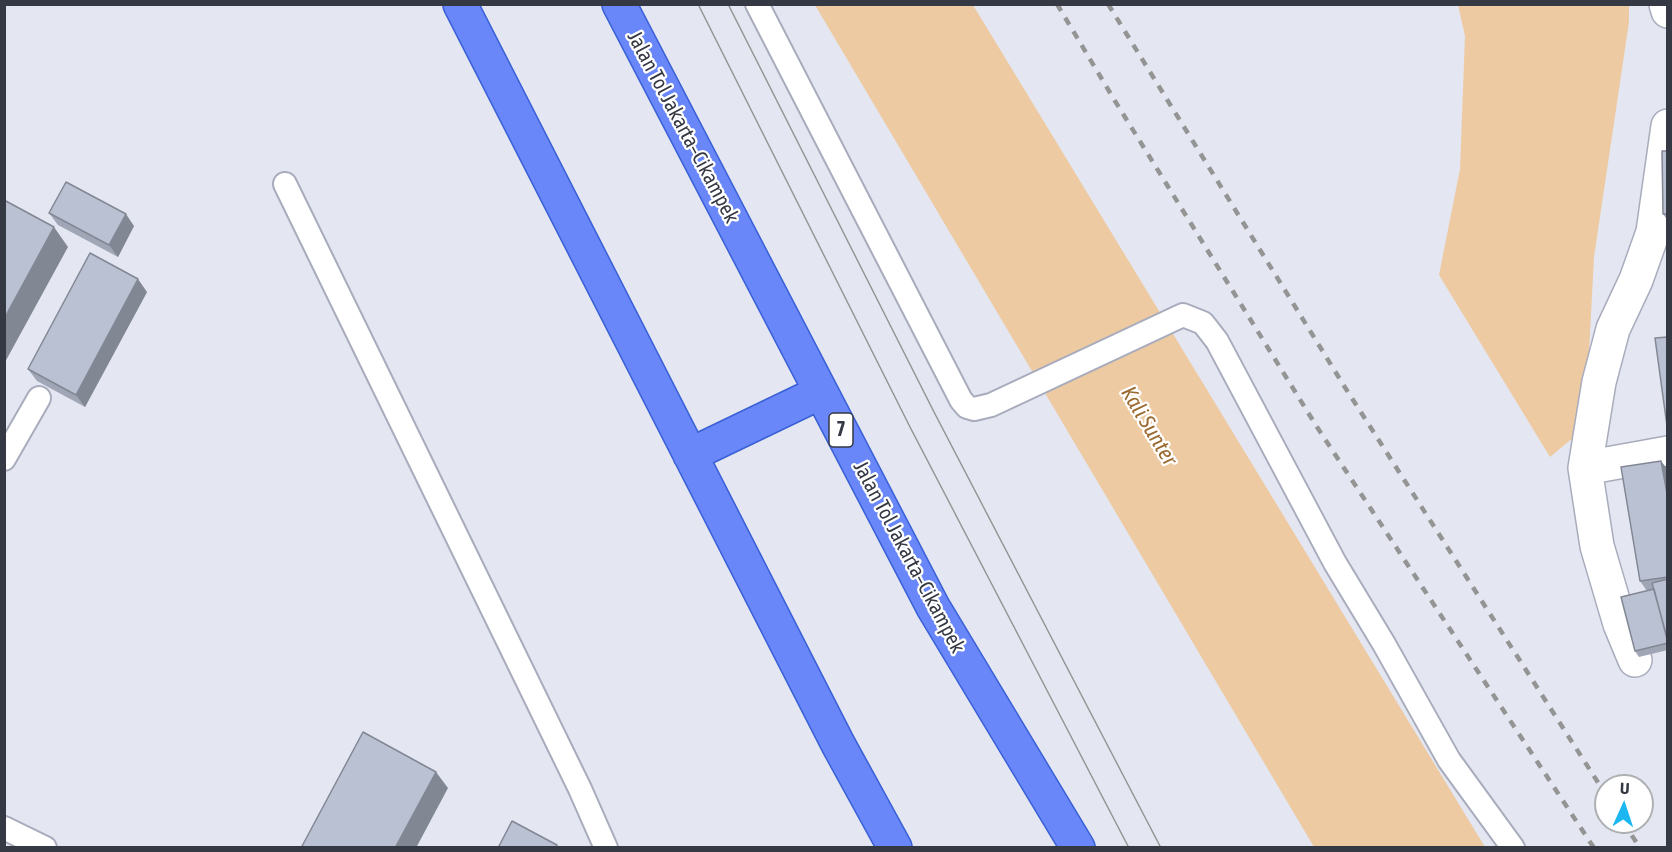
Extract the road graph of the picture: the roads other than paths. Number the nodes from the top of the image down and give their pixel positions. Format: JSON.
{"nodes":[{"id":1,"x":460,"y":4,"type":"edge"},
{"id":2,"x":619,"y":4,"type":"edge"},
{"id":3,"x":757,"y":4,"type":"edge"},
{"id":4,"x":1666,"y":4,"type":"edge"},
{"id":5,"x":1668,"y":11,"type":"edge"},
{"id":6,"x":1668,"y":126,"type":"edge"},
{"id":7,"x":285,"y":184,"type":"dead end"},
{"id":8,"x":821,"y":392,"type":"junction"},
{"id":9,"x":39,"y":398,"type":"edge"},
{"id":10,"x":1668,"y":453,"type":"edge"},
{"id":11,"x":690,"y":455,"type":"junction"},
{"id":12,"x":4,"y":459,"type":"edge"},
{"id":13,"x":1585,"y":468,"type":"junction"},
{"id":14,"x":1635,"y":660,"type":"edge"},
{"id":15,"x":4,"y":828,"type":"edge"},
{"id":16,"x":45,"y":848,"type":"edge"},
{"id":17,"x":606,"y":848,"type":"edge"},
{"id":18,"x":895,"y":848,"type":"edge"},
{"id":19,"x":1078,"y":848,"type":"edge"},
{"id":20,"x":1513,"y":848,"type":"edge"}],
"edges":[{"from":1,"to":11,"type":"highway"},
{"from":2,"to":8,"type":"highway","name":"Jalan Tol Jakarta–Cikampek","number":"7"},
{"from":3,"to":20,"type":"lane"},
{"from":4,"to":5,"type":"street"},
{"from":6,"to":13,"type":"street"},
{"from":7,"to":17,"type":"lane"},
{"from":8,"to":11,"type":"highway"},
{"from":8,"to":19,"type":"highway","name":"Jalan Tol Jakarta–Cikampek","number":"7"},
{"from":9,"to":12,"type":"lane"},
{"from":10,"to":13,"type":"street"},
{"from":11,"to":18,"type":"highway"},
{"from":13,"to":14,"type":"street"},
{"from":15,"to":16,"type":"lane"}]}
